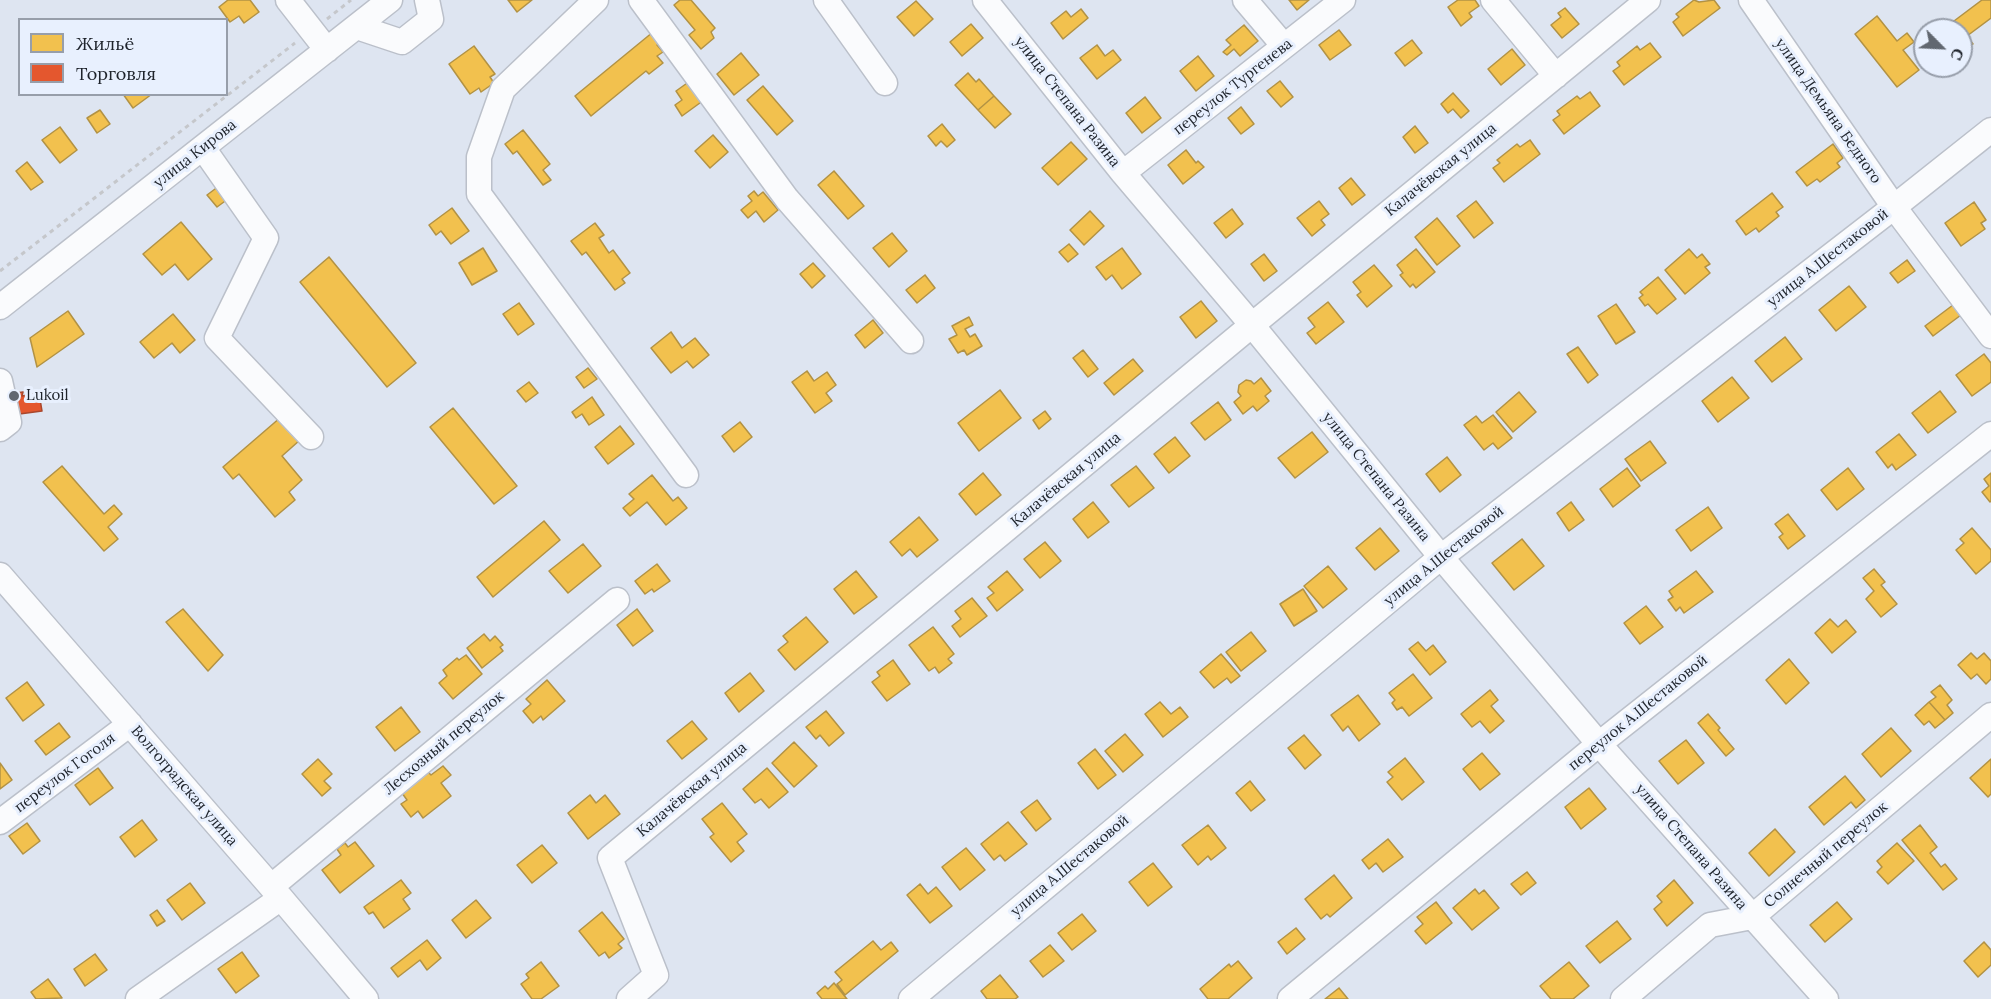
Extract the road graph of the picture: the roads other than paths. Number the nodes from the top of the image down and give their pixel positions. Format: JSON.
{"nodes":[{"id":1,"x":288,"y":0,"type":"edge"},
{"id":2,"x":390,"y":0,"type":"edge"},
{"id":3,"x":427,"y":0,"type":"edge"},
{"id":4,"x":596,"y":0,"type":"edge"},
{"id":5,"x":641,"y":0,"type":"edge"},
{"id":6,"x":826,"y":0,"type":"edge"},
{"id":7,"x":985,"y":0,"type":"edge"},
{"id":8,"x":1245,"y":0,"type":"edge"},
{"id":9,"x":1343,"y":0,"type":"edge"},
{"id":10,"x":1493,"y":0,"type":"edge"},
{"id":11,"x":1648,"y":0,"type":"edge"},
{"id":12,"x":1751,"y":0,"type":"edge"},
{"id":13,"x":357,"y":27,"type":"junction"},
{"id":14,"x":1284,"y":46,"type":"junction"},
{"id":15,"x":327,"y":50,"type":"junction"},
{"id":16,"x":1556,"y":76,"type":"junction"},
{"id":17,"x":885,"y":83,"type":"dead end"},
{"id":18,"x":1991,"y":130,"type":"edge"},
{"id":19,"x":203,"y":148,"type":"junction"},
{"id":20,"x":1123,"y":173,"type":"junction"},
{"id":21,"x":1894,"y":207,"type":"junction"},
{"id":22,"x":0,"y":307,"type":"edge"},
{"id":23,"x":1252,"y":325,"type":"junction"},
{"id":24,"x":1991,"y":336,"type":"edge"},
{"id":25,"x":911,"y":341,"type":"dead end"},
{"id":26,"x":0,"y":381,"type":"edge"},
{"id":27,"x":0,"y":429,"type":"edge"},
{"id":28,"x":1991,"y":434,"type":"edge"},
{"id":29,"x":310,"y":437,"type":"dead end"},
{"id":30,"x":686,"y":475,"type":"dead end"},
{"id":31,"x":1441,"y":557,"type":"junction"},
{"id":32,"x":0,"y":575,"type":"edge"},
{"id":33,"x":617,"y":600,"type":"dead end"},
{"id":34,"x":1991,"y":715,"type":"edge"},
{"id":35,"x":130,"y":724,"type":"junction"},
{"id":36,"x":1599,"y":744,"type":"junction"},
{"id":37,"x":0,"y":822,"type":"edge"},
{"id":38,"x":277,"y":892,"type":"junction"},
{"id":39,"x":1752,"y":917,"type":"junction"},
{"id":40,"x":138,"y":999,"type":"edge"},
{"id":41,"x":366,"y":999,"type":"edge"},
{"id":42,"x":629,"y":999,"type":"edge"},
{"id":43,"x":911,"y":999,"type":"edge"},
{"id":44,"x":1290,"y":999,"type":"edge"},
{"id":45,"x":1623,"y":999,"type":"edge"},
{"id":46,"x":1826,"y":999,"type":"edge"}],
"edges":[{"from":1,"to":15,"type":"street"},
{"from":2,"to":13,"type":"street","name":"улица Кирова"},
{"from":3,"to":13,"type":"street"},
{"from":4,"to":30,"type":"street"},
{"from":5,"to":25,"type":"street"},
{"from":6,"to":17,"type":"street"},
{"from":7,"to":20,"type":"street","name":"улица Степана Разина"},
{"from":8,"to":14,"type":"street"},
{"from":9,"to":14,"type":"street","name":"переулок Тургенева"},
{"from":10,"to":16,"type":"street"},
{"from":11,"to":16,"type":"street","name":"Калачёвская улица"},
{"from":12,"to":21,"type":"street","name":"улица Демьяна Бедного"},
{"from":13,"to":15,"type":"street","name":"улица Кирова"},
{"from":14,"to":20,"type":"street","name":"переулок Тургенева"},
{"from":15,"to":19,"type":"street","name":"улица Кирова"},
{"from":16,"to":23,"type":"street","name":"Калачёвская улица"},
{"from":18,"to":21,"type":"street","name":"улица А.Шестаковой"},
{"from":19,"to":22,"type":"street","name":"улица Кирова"},
{"from":19,"to":29,"type":"street"},
{"from":20,"to":23,"type":"street","name":"улица Степана Разина"},
{"from":21,"to":24,"type":"street","name":"улица Демьяна Бедного"},
{"from":21,"to":31,"type":"street","name":"улица А.Шестаковой"},
{"from":23,"to":31,"type":"street","name":"улица Степана Разина"},
{"from":23,"to":42,"type":"street","name":"Калачёвская улица"},
{"from":26,"to":27,"type":"street"},
{"from":28,"to":36,"type":"street","name":"переулок А.Шестаковой"},
{"from":31,"to":36,"type":"street","name":"улица Степана Разина"},
{"from":31,"to":43,"type":"street","name":"улица А.Шестаковой"},
{"from":32,"to":35,"type":"street","name":"Волгоградская улица"},
{"from":33,"to":38,"type":"street","name":"Лесхозный переулок"},
{"from":34,"to":39,"type":"street","name":"Солнечный переулок"},
{"from":35,"to":37,"type":"street","name":"переулок Гоголя"},
{"from":35,"to":38,"type":"street","name":"Волгоградская улица"},
{"from":36,"to":39,"type":"street","name":"улица Степана Разина"},
{"from":36,"to":44,"type":"street","name":"переулок А.Шестаковой"},
{"from":38,"to":40,"type":"street","name":"Лесхозный переулок"},
{"from":38,"to":41,"type":"street","name":"Волгоградская улица"},
{"from":39,"to":45,"type":"street","name":"Солнечный переулок"},
{"from":39,"to":46,"type":"street","name":"улица Степана Разина"}]}
